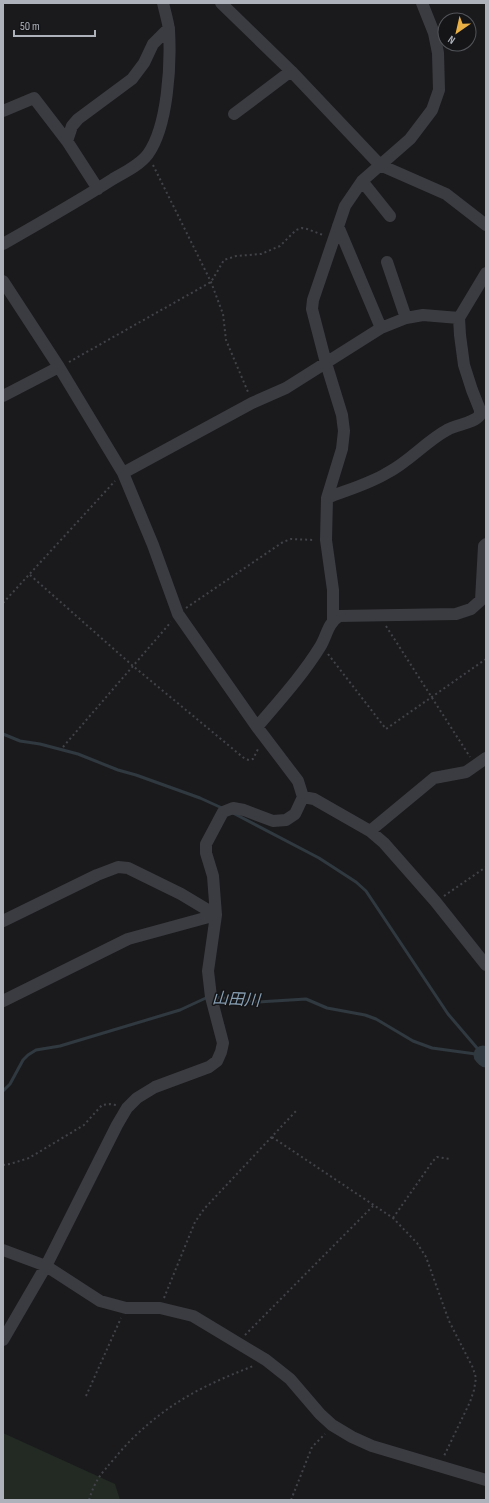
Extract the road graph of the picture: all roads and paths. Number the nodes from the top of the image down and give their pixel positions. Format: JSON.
{"nodes":[{"id":1,"x":163,"y":3,"type":"edge"},
{"id":2,"x":221,"y":3,"type":"edge"},
{"id":3,"x":422,"y":3,"type":"edge"},
{"id":4,"x":168,"y":28,"type":"junction"},
{"id":5,"x":291,"y":71,"type":"junction"},
{"id":6,"x":3,"y":111,"type":"edge"},
{"id":7,"x":234,"y":114,"type":"dead end"},
{"id":8,"x":67,"y":141,"type":"junction"},
{"id":9,"x":147,"y":155,"type":"junction"},
{"id":10,"x":380,"y":165,"type":"junction"},
{"id":11,"x":362,"y":181,"type":"junction"},
{"id":12,"x":98,"y":189,"type":"junction"},
{"id":13,"x":390,"y":216,"type":"dead end"},
{"id":14,"x":486,"y":225,"type":"edge"},
{"id":15,"x":338,"y":226,"type":"junction"},
{"id":16,"x":333,"y":240,"type":"junction"},
{"id":17,"x":3,"y":244,"type":"edge"},
{"id":18,"x":387,"y":262,"type":"dead end"},
{"id":19,"x":486,"y":273,"type":"edge"},
{"id":20,"x":3,"y":281,"type":"edge"},
{"id":21,"x":210,"y":282,"type":"junction"},
{"id":22,"x":406,"y":318,"type":"junction"},
{"id":23,"x":459,"y":318,"type":"junction"},
{"id":24,"x":381,"y":328,"type":"junction"},
{"id":25,"x":326,"y":363,"type":"junction"},
{"id":26,"x":59,"y":367,"type":"junction"},
{"id":27,"x":3,"y":396,"type":"edge"},
{"id":28,"x":252,"y":403,"type":"junction"},
{"id":29,"x":123,"y":473,"type":"junction"},
{"id":30,"x":327,"y":498,"type":"junction"},
{"id":31,"x":486,"y":544,"type":"edge"},
{"id":32,"x":30,"y":575,"type":"junction"},
{"id":33,"x":481,"y":600,"type":"junction"},
{"id":34,"x":3,"y":603,"type":"edge"},
{"id":35,"x":486,"y":612,"type":"edge"},
{"id":36,"x":379,"y":615,"type":"junction"},
{"id":37,"x":333,"y":620,"type":"junction"},
{"id":38,"x":321,"y":646,"type":"junction"},
{"id":39,"x":486,"y":659,"type":"edge"},
{"id":40,"x":432,"y":697,"type":"junction"},
{"id":41,"x":260,"y":731,"type":"junction"},
{"id":42,"x":486,"y":758,"type":"edge"},
{"id":43,"x":476,"y":766,"type":"junction"},
{"id":44,"x":303,"y":797,"type":"junction"},
{"id":45,"x":370,"y":831,"type":"junction"},
{"id":46,"x":486,"y":867,"type":"edge"},
{"id":47,"x":435,"y":901,"type":"junction"},
{"id":48,"x":216,"y":915,"type":"junction"},
{"id":49,"x":3,"y":920,"type":"edge"},
{"id":50,"x":486,"y":965,"type":"edge"},
{"id":51,"x":3,"y":1001,"type":"edge"},
{"id":52,"x":127,"y":1108,"type":"junction"},
{"id":53,"x":296,"y":1111,"type":"dead end"},
{"id":54,"x":272,"y":1137,"type":"junction"},
{"id":55,"x":450,"y":1159,"type":"dead end"},
{"id":56,"x":3,"y":1165,"type":"edge"},
{"id":57,"x":373,"y":1205,"type":"junction"},
{"id":58,"x":393,"y":1218,"type":"junction"},
{"id":59,"x":3,"y":1250,"type":"edge"},
{"id":60,"x":46,"y":1266,"type":"junction"},
{"id":61,"x":126,"y":1308,"type":"junction"},
{"id":62,"x":160,"y":1308,"type":"junction"},
{"id":63,"x":3,"y":1340,"type":"edge"},
{"id":64,"x":237,"y":1342,"type":"junction"},
{"id":65,"x":266,"y":1360,"type":"junction"},
{"id":66,"x":86,"y":1396,"type":"dead end"},
{"id":67,"x":332,"y":1425,"type":"junction"},
{"id":68,"x":439,"y":1466,"type":"junction"},
{"id":69,"x":486,"y":1480,"type":"edge"},
{"id":70,"x":89,"y":1500,"type":"edge"},
{"id":71,"x":291,"y":1500,"type":"edge"}],
"edges":[{"from":1,"to":4,"type":"street"},
{"from":2,"to":5,"type":"street"},
{"from":3,"to":10,"type":"street"},
{"from":4,"to":8,"type":"street"},
{"from":4,"to":9,"type":"street"},
{"from":5,"to":7,"type":"street"},
{"from":5,"to":10,"type":"street"},
{"from":6,"to":8,"type":"street"},
{"from":8,"to":12,"type":"street"},
{"from":9,"to":12,"type":"street"},
{"from":9,"to":21,"type":"path"},
{"from":10,"to":11,"type":"street"},
{"from":10,"to":14,"type":"street"},
{"from":11,"to":13,"type":"street"},
{"from":11,"to":15,"type":"street"},
{"from":12,"to":17,"type":"street"},
{"from":15,"to":16,"type":"street"},
{"from":15,"to":24,"type":"street"},
{"from":16,"to":21,"type":"path"},
{"from":16,"to":25,"type":"street"},
{"from":18,"to":22,"type":"street"},
{"from":19,"to":23,"type":"street"},
{"from":20,"to":26,"type":"street"},
{"from":21,"to":26,"type":"path"},
{"from":21,"to":28,"type":"path"},
{"from":22,"to":23,"type":"street"},
{"from":22,"to":24,"type":"street"},
{"from":23,"to":30,"type":"street"},
{"from":24,"to":25,"type":"street"},
{"from":25,"to":28,"type":"street"},
{"from":25,"to":30,"type":"street"},
{"from":26,"to":27,"type":"street"},
{"from":26,"to":29,"type":"street"},
{"from":28,"to":29,"type":"street"},
{"from":29,"to":32,"type":"path"},
{"from":29,"to":41,"type":"street"},
{"from":30,"to":37,"type":"street"},
{"from":31,"to":33,"type":"street"},
{"from":32,"to":34,"type":"path"},
{"from":32,"to":41,"type":"path"},
{"from":33,"to":35,"type":"street"},
{"from":33,"to":36,"type":"street"},
{"from":36,"to":37,"type":"street"},
{"from":36,"to":40,"type":"path"},
{"from":37,"to":38,"type":"street"},
{"from":38,"to":40,"type":"path"},
{"from":38,"to":41,"type":"street"},
{"from":39,"to":40,"type":"path"},
{"from":40,"to":43,"type":"path"},
{"from":41,"to":44,"type":"street"},
{"from":42,"to":43,"type":"street"},
{"from":43,"to":45,"type":"street"},
{"from":44,"to":45,"type":"street"},
{"from":44,"to":48,"type":"street"},
{"from":45,"to":47,"type":"street"},
{"from":46,"to":47,"type":"path"},
{"from":47,"to":50,"type":"street"},
{"from":48,"to":49,"type":"street"},
{"from":48,"to":51,"type":"street"},
{"from":48,"to":52,"type":"street"},
{"from":52,"to":56,"type":"path"},
{"from":52,"to":60,"type":"street"},
{"from":53,"to":54,"type":"path"},
{"from":54,"to":57,"type":"path"},
{"from":54,"to":62,"type":"path"},
{"from":55,"to":58,"type":"path"},
{"from":57,"to":58,"type":"path"},
{"from":57,"to":64,"type":"path"},
{"from":58,"to":68,"type":"path"},
{"from":59,"to":60,"type":"street"},
{"from":60,"to":61,"type":"street"},
{"from":60,"to":63,"type":"street"},
{"from":61,"to":62,"type":"street"},
{"from":61,"to":66,"type":"path"},
{"from":62,"to":64,"type":"street"},
{"from":64,"to":65,"type":"street"},
{"from":65,"to":67,"type":"street"},
{"from":65,"to":70,"type":"path"},
{"from":67,"to":68,"type":"street"},
{"from":67,"to":71,"type":"path"},
{"from":68,"to":69,"type":"street"}]}
